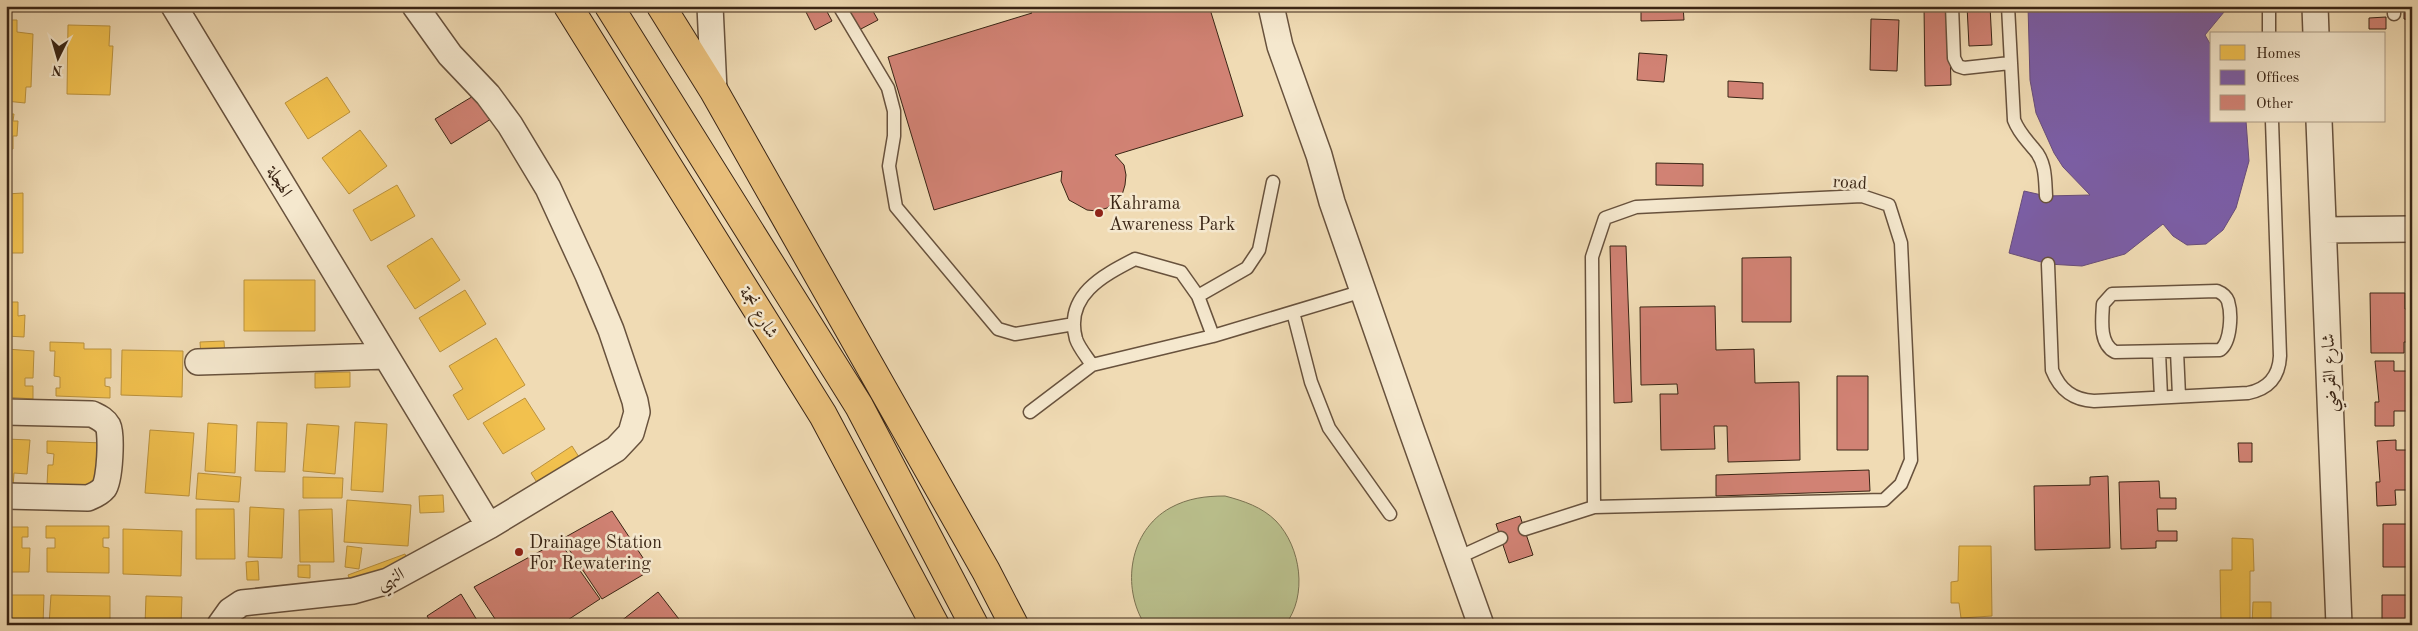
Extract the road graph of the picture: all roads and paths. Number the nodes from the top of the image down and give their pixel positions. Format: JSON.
{"nodes":[{"id":1,"x":174,"y":6,"type":"edge"},
{"id":2,"x":415,"y":6,"type":"edge"},
{"id":3,"x":568,"y":6,"type":"edge"},
{"id":4,"x":609,"y":6,"type":"edge"},
{"id":5,"x":661,"y":6,"type":"edge"},
{"id":6,"x":710,"y":6,"type":"edge"},
{"id":7,"x":839,"y":6,"type":"edge"},
{"id":8,"x":1272,"y":6,"type":"edge"},
{"id":9,"x":1952,"y":6,"type":"edge"},
{"id":10,"x":2008,"y":6,"type":"edge"},
{"id":11,"x":2269,"y":6,"type":"edge"},
{"id":12,"x":2315,"y":6,"type":"edge"},
{"id":13,"x":2270,"y":32,"type":"edge"},
{"id":14,"x":2316,"y":32,"type":"edge"},
{"id":15,"x":2010,"y":64,"type":"junction"},
{"id":16,"x":714,"y":91,"type":"junction"},
{"id":17,"x":2272,"y":122,"type":"edge"},
{"id":18,"x":2320,"y":122,"type":"edge"},
{"id":19,"x":1273,"y":182,"type":"dead end"},
{"id":20,"x":2046,"y":196,"type":"dead end"},
{"id":21,"x":2412,"y":229,"type":"edge"},
{"id":22,"x":2324,"y":230,"type":"junction"},
{"id":23,"x":2048,"y":264,"type":"dead end"},
{"id":24,"x":1363,"y":291,"type":"junction"},
{"id":25,"x":1198,"y":296,"type":"junction"},
{"id":26,"x":1293,"y":312,"type":"junction"},
{"id":27,"x":1074,"y":324,"type":"junction"},
{"id":28,"x":1213,"y":336,"type":"junction"},
{"id":29,"x":2177,"y":351,"type":"junction"},
{"id":30,"x":2159,"y":352,"type":"junction"},
{"id":31,"x":386,"y":356,"type":"junction"},
{"id":32,"x":198,"y":362,"type":"dead end"},
{"id":33,"x":1092,"y":365,"type":"junction"},
{"id":34,"x":2179,"y":396,"type":"junction"},
{"id":35,"x":2161,"y":397,"type":"junction"},
{"id":36,"x":6,"y":412,"type":"edge"},
{"id":37,"x":1030,"y":412,"type":"dead end"},
{"id":38,"x":6,"y":496,"type":"edge"},
{"id":39,"x":1594,"y":507,"type":"junction"},
{"id":40,"x":1390,"y":514,"type":"dead end"},
{"id":41,"x":489,"y":526,"type":"junction"},
{"id":42,"x":1525,"y":530,"type":"dead end"},
{"id":43,"x":1501,"y":538,"type":"dead end"},
{"id":44,"x":1457,"y":558,"type":"junction"},
{"id":45,"x":907,"y":569,"type":"junction"},
{"id":46,"x":220,"y":625,"type":"edge"},
{"id":47,"x":916,"y":625,"type":"edge"},
{"id":48,"x":935,"y":625,"type":"edge"},
{"id":49,"x":974,"y":625,"type":"edge"},
{"id":50,"x":1014,"y":625,"type":"edge"},
{"id":51,"x":1481,"y":625,"type":"edge"},
{"id":52,"x":2339,"y":625,"type":"edge"}],
"edges":[{"from":1,"to":31,"type":"street","name":"الهجلة"},
{"from":2,"to":41,"type":"street","name":"النهي"},
{"from":3,"to":45,"type":"main road","name":"شارع نجمة"},
{"from":4,"to":49,"type":"main road"},
{"from":5,"to":16,"type":"main road"},
{"from":6,"to":16,"type":"street"},
{"from":7,"to":27,"type":"lane"},
{"from":8,"to":24,"type":"street"},
{"from":9,"to":15,"type":"lane"},
{"from":10,"to":15,"type":"lane"},
{"from":11,"to":13,"type":"lane"},
{"from":12,"to":14,"type":"street"},
{"from":15,"to":20,"type":"lane"},
{"from":16,"to":50,"type":"main road"},
{"from":17,"to":34,"type":"lane"},
{"from":18,"to":22,"type":"street","name":"شارع القرضي"},
{"from":19,"to":25,"type":"lane"},
{"from":21,"to":22,"type":"street"},
{"from":22,"to":52,"type":"street","name":"شارع القرضي"},
{"from":23,"to":35,"type":"lane"},
{"from":24,"to":26,"type":"lane"},
{"from":24,"to":44,"type":"street"},
{"from":25,"to":27,"type":"lane"},
{"from":25,"to":28,"type":"lane"},
{"from":26,"to":28,"type":"lane"},
{"from":26,"to":40,"type":"lane"},
{"from":27,"to":33,"type":"lane"},
{"from":28,"to":33,"type":"lane"},
{"from":29,"to":30,"type":"lane"},
{"from":29,"to":30,"type":"lane"},
{"from":29,"to":34,"type":"lane"},
{"from":30,"to":35,"type":"lane"},
{"from":31,"to":32,"type":"street"},
{"from":31,"to":41,"type":"street","name":"الهجلة"},
{"from":33,"to":37,"type":"lane"},
{"from":34,"to":35,"type":"lane"},
{"from":36,"to":38,"type":"street"},
{"from":39,"to":39,"type":"lane","name":"road"},
{"from":39,"to":42,"type":"lane"},
{"from":41,"to":46,"type":"street","name":"النهي"},
{"from":43,"to":44,"type":"lane"},
{"from":44,"to":51,"type":"street"},
{"from":45,"to":47,"type":"main road"},
{"from":45,"to":48,"type":"main road","name":"شارع نجمة"}]}
